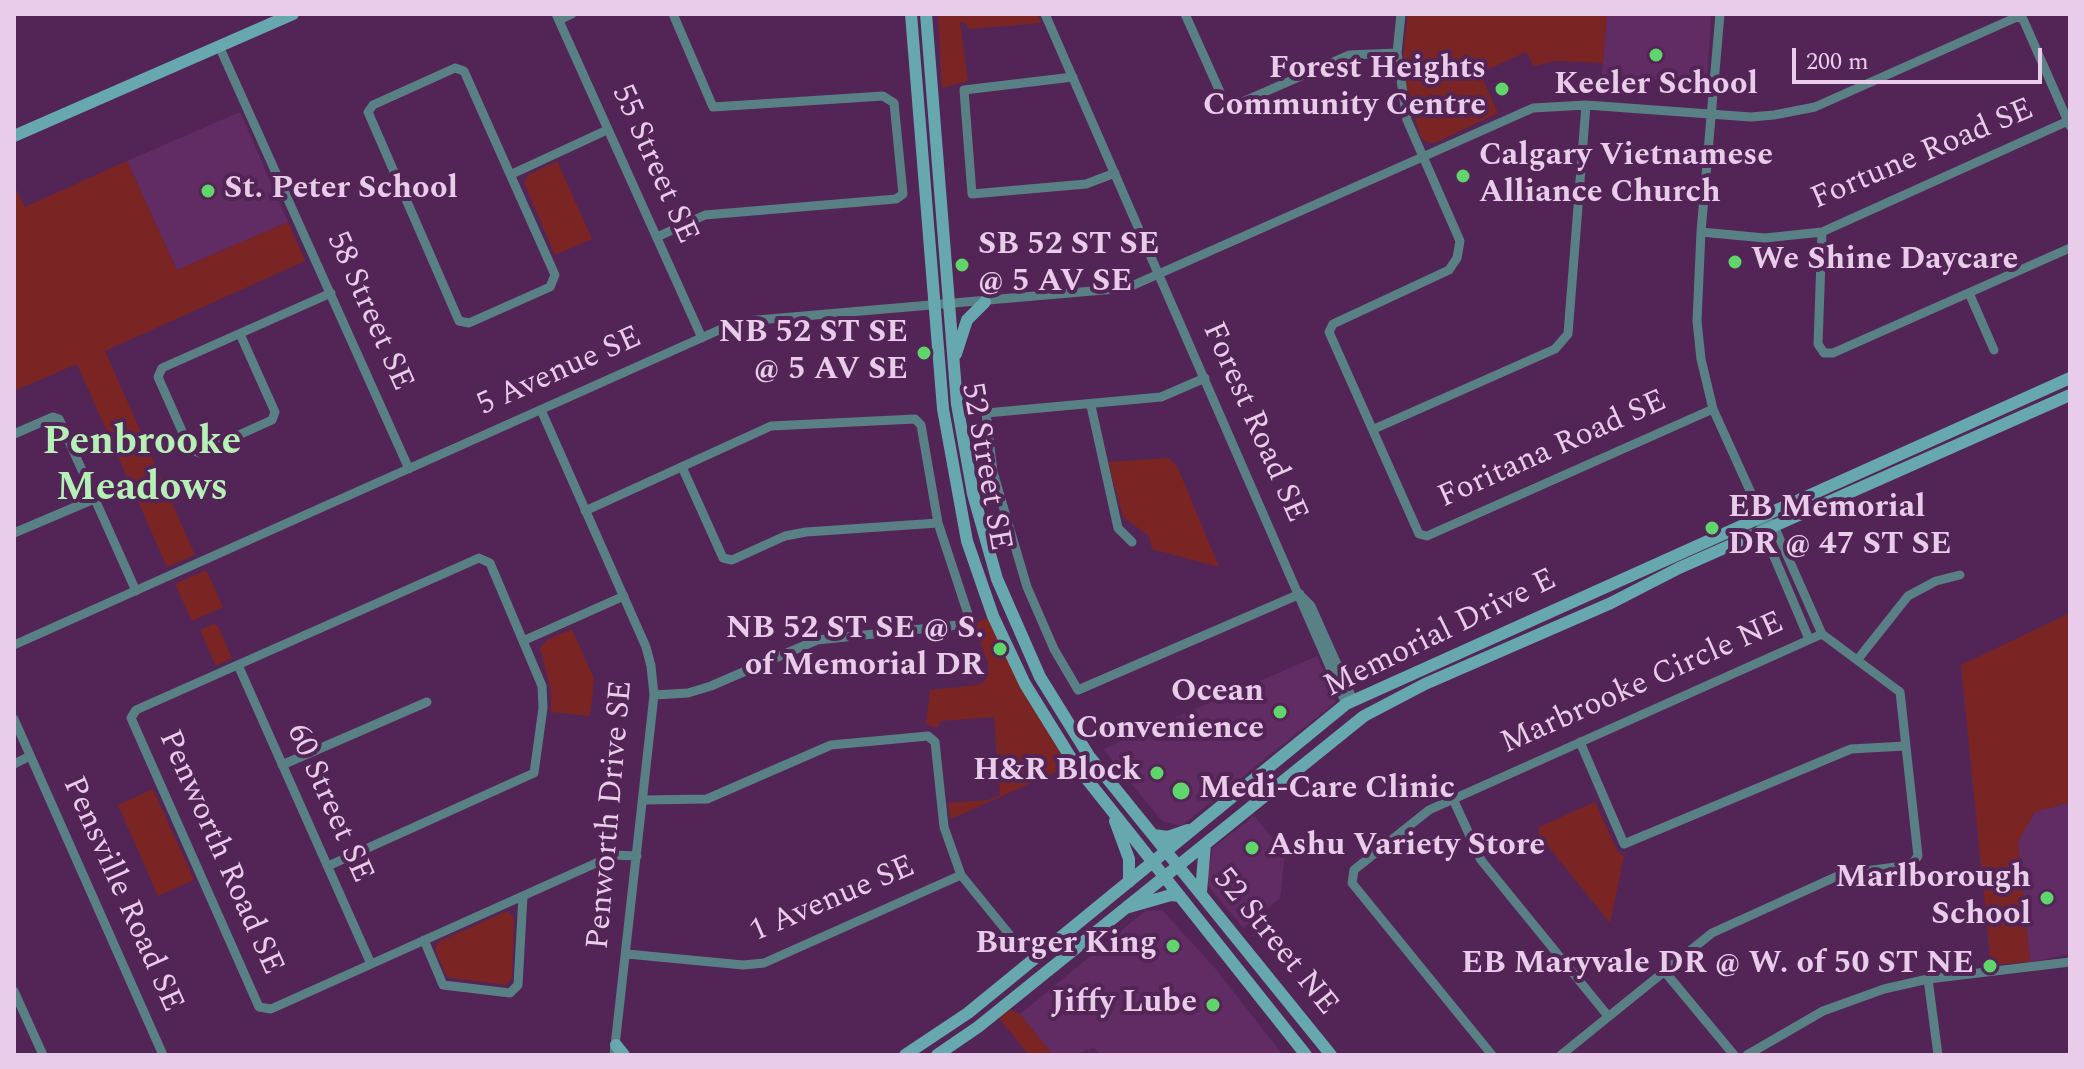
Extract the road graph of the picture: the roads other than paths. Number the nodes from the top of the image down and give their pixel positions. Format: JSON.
{"nodes":[{"id":1,"x":293,"y":14,"type":"edge"},
{"id":2,"x":572,"y":14,"type":"edge"},
{"id":3,"x":673,"y":14,"type":"edge"},
{"id":4,"x":911,"y":14,"type":"edge"},
{"id":5,"x":926,"y":14,"type":"edge"},
{"id":6,"x":1045,"y":14,"type":"edge"},
{"id":7,"x":1185,"y":14,"type":"edge"},
{"id":8,"x":1401,"y":14,"type":"edge"},
{"id":9,"x":1720,"y":14,"type":"edge"},
{"id":10,"x":558,"y":17,"type":"edge"},
{"id":11,"x":219,"y":46,"type":"junction"},
{"id":12,"x":1397,"y":53,"type":"junction"},
{"id":13,"x":1073,"y":77,"type":"junction"},
{"id":14,"x":1586,"y":105,"type":"junction"},
{"id":15,"x":1713,"y":115,"type":"junction"},
{"id":16,"x":2069,"y":124,"type":"edge"},
{"id":17,"x":607,"y":130,"type":"junction"},
{"id":18,"x":14,"y":136,"type":"edge"},
{"id":19,"x":1423,"y":155,"type":"junction"},
{"id":20,"x":1115,"y":173,"type":"junction"},
{"id":21,"x":512,"y":174,"type":"junction"},
{"id":22,"x":1701,"y":232,"type":"junction"},
{"id":23,"x":1822,"y":232,"type":"junction"},
{"id":24,"x":657,"y":237,"type":"junction"},
{"id":25,"x":2070,"y":248,"type":"edge"},
{"id":26,"x":1159,"y":273,"type":"junction"},
{"id":27,"x":331,"y":293,"type":"junction"},
{"id":28,"x":1969,"y":293,"type":"junction"},
{"id":29,"x":985,"y":302,"type":"junction"},
{"id":30,"x":949,"y":305,"type":"junction"},
{"id":31,"x":935,"y":306,"type":"junction"},
{"id":32,"x":240,"y":334,"type":"junction"},
{"id":33,"x":702,"y":338,"type":"junction"},
{"id":34,"x":1994,"y":350,"type":"dead end"},
{"id":35,"x":954,"y":361,"type":"junction"},
{"id":36,"x":1205,"y":378,"type":"junction"},
{"id":37,"x":2070,"y":378,"type":"edge"},
{"id":38,"x":2070,"y":395,"type":"edge"},
{"id":39,"x":1091,"y":406,"type":"junction"},
{"id":40,"x":1713,"y":409,"type":"junction"},
{"id":41,"x":541,"y":410,"type":"junction"},
{"id":42,"x":1374,"y":429,"type":"junction"},
{"id":43,"x":14,"y":434,"type":"edge"},
{"id":44,"x":682,"y":467,"type":"junction"},
{"id":45,"x":409,"y":469,"type":"junction"},
{"id":46,"x":94,"y":499,"type":"junction"},
{"id":47,"x":585,"y":511,"type":"junction"},
{"id":48,"x":1761,"y":515,"type":"junction"},
{"id":49,"x":938,"y":523,"type":"junction"},
{"id":50,"x":1774,"y":526,"type":"junction"},
{"id":51,"x":14,"y":533,"type":"edge"},
{"id":52,"x":1760,"y":533,"type":"junction"},
{"id":53,"x":1132,"y":542,"type":"dead end"},
{"id":54,"x":1960,"y":575,"type":"dead end"},
{"id":55,"x":136,"y":591,"type":"junction"},
{"id":56,"x":1300,"y":594,"type":"junction"},
{"id":57,"x":624,"y":596,"type":"junction"},
{"id":58,"x":1822,"y":634,"type":"junction"},
{"id":59,"x":1809,"y":639,"type":"junction"},
{"id":60,"x":525,"y":640,"type":"junction"},
{"id":61,"x":14,"y":645,"type":"edge"},
{"id":62,"x":1858,"y":659,"type":"junction"},
{"id":63,"x":238,"y":665,"type":"junction"},
{"id":64,"x":654,"y":695,"type":"junction"},
{"id":65,"x":427,"y":702,"type":"dead end"},
{"id":66,"x":1350,"y":702,"type":"junction"},
{"id":67,"x":14,"y":719,"type":"edge"},
{"id":68,"x":1580,"y":742,"type":"junction"},
{"id":69,"x":1905,"y":746,"type":"junction"},
{"id":70,"x":30,"y":756,"type":"junction"},
{"id":71,"x":14,"y":764,"type":"edge"},
{"id":72,"x":282,"y":765,"type":"junction"},
{"id":73,"x":1453,"y":799,"type":"junction"},
{"id":74,"x":643,"y":800,"type":"junction"},
{"id":75,"x":1113,"y":814,"type":"junction"},
{"id":76,"x":1196,"y":828,"type":"junction"},
{"id":77,"x":1153,"y":835,"type":"junction"},
{"id":78,"x":1205,"y":844,"type":"junction"},
{"id":79,"x":1166,"y":853,"type":"junction"},
{"id":80,"x":637,"y":856,"type":"junction"},
{"id":81,"x":1154,"y":863,"type":"junction"},
{"id":82,"x":1176,"y":864,"type":"junction"},
{"id":83,"x":328,"y":866,"type":"junction"},
{"id":84,"x":961,"y":875,"type":"junction"},
{"id":85,"x":1163,"y":875,"type":"junction"},
{"id":86,"x":1129,"y":882,"type":"junction"},
{"id":87,"x":1201,"y":892,"type":"junction"},
{"id":88,"x":523,"y":896,"type":"junction"},
{"id":89,"x":1180,"y":896,"type":"junction"},
{"id":90,"x":1122,"y":909,"type":"junction"},
{"id":91,"x":1009,"y":934,"type":"dead end"},
{"id":92,"x":424,"y":940,"type":"junction"},
{"id":93,"x":627,"y":954,"type":"junction"},
{"id":94,"x":2070,"y":962,"type":"edge"},
{"id":95,"x":371,"y":964,"type":"junction"},
{"id":96,"x":1665,"y":972,"type":"junction"},
{"id":97,"x":1928,"y":979,"type":"junction"},
{"id":98,"x":14,"y":991,"type":"edge"},
{"id":99,"x":1608,"y":1016,"type":"junction"},
{"id":100,"x":618,"y":1052,"type":"edge"},
{"id":101,"x":43,"y":1055,"type":"edge"},
{"id":102,"x":163,"y":1055,"type":"edge"},
{"id":103,"x":905,"y":1055,"type":"edge"},
{"id":104,"x":937,"y":1055,"type":"edge"},
{"id":105,"x":1306,"y":1055,"type":"edge"},
{"id":106,"x":1331,"y":1055,"type":"edge"},
{"id":107,"x":1492,"y":1055,"type":"edge"},
{"id":108,"x":1561,"y":1055,"type":"edge"},
{"id":109,"x":1734,"y":1055,"type":"edge"},
{"id":110,"x":1747,"y":1055,"type":"edge"},
{"id":111,"x":1938,"y":1055,"type":"edge"}],
"edges":[{"from":1,"to":11,"type":"main road"},
{"from":2,"to":10,"type":"street"},
{"from":3,"to":24,"type":"street"},
{"from":4,"to":31,"type":"main road","name":"52 Street SE"},
{"from":5,"to":30,"type":"main road","name":"52 Street SE"},
{"from":6,"to":13,"type":"street","name":"Forest Road SE"},
{"from":7,"to":12,"type":"street"},
{"from":8,"to":12,"type":"street","name":"Foritana Road SE"},
{"from":9,"to":15,"type":"street"},
{"from":10,"to":17,"type":"street","name":"55 Street SE"},
{"from":11,"to":18,"type":"main road"},
{"from":11,"to":27,"type":"street","name":"58 Street SE"},
{"from":12,"to":19,"type":"street","name":"Foritana Road SE"},
{"from":13,"to":20,"type":"street","name":"Forest Road SE"},
{"from":13,"to":20,"type":"street"},
{"from":14,"to":15,"type":"street","name":"5 Avenue SE"},
{"from":14,"to":19,"type":"street","name":"5 Avenue SE"},
{"from":14,"to":42,"type":"street"},
{"from":15,"to":16,"type":"street","name":"5 Avenue SE"},
{"from":15,"to":22,"type":"street"},
{"from":16,"to":23,"type":"street","name":"Fortune Road SE"},
{"from":17,"to":21,"type":"street"},
{"from":17,"to":24,"type":"street","name":"55 Street SE"},
{"from":19,"to":26,"type":"street","name":"5 Avenue SE"},
{"from":19,"to":42,"type":"street","name":"Foritana Road SE"},
{"from":20,"to":26,"type":"street","name":"Forest Road SE"},
{"from":21,"to":21,"type":"street"},
{"from":22,"to":23,"type":"street","name":"Fortune Road SE"},
{"from":22,"to":40,"type":"street"},
{"from":23,"to":28,"type":"street"},
{"from":24,"to":33,"type":"street","name":"55 Street SE"},
{"from":25,"to":28,"type":"street"},
{"from":26,"to":29,"type":"street","name":"5 Avenue SE"},
{"from":26,"to":36,"type":"street","name":"Forest Road SE"},
{"from":27,"to":32,"type":"street"},
{"from":27,"to":45,"type":"street","name":"58 Street SE"},
{"from":28,"to":34,"type":"street"},
{"from":29,"to":30,"type":"street","name":"5 Avenue SE"},
{"from":29,"to":35,"type":"main road"},
{"from":30,"to":31,"type":"street","name":"5 Avenue SE"},
{"from":30,"to":35,"type":"main road","name":"52 Street SE"},
{"from":31,"to":33,"type":"street","name":"5 Avenue SE"},
{"from":31,"to":75,"type":"main road","name":"52 Street SE"},
{"from":32,"to":32,"type":"street"},
{"from":33,"to":41,"type":"street","name":"5 Avenue SE"},
{"from":35,"to":77,"type":"main road","name":"52 Street SE"},
{"from":36,"to":39,"type":"street"},
{"from":36,"to":56,"type":"street","name":"Forest Road SE"},
{"from":37,"to":48,"type":"main road","name":"Memorial Drive E"},
{"from":38,"to":50,"type":"main road","name":"Memorial Drive E"},
{"from":39,"to":53,"type":"street"},
{"from":39,"to":56,"type":"street"},
{"from":40,"to":42,"type":"street","name":"Foritana Road SE"},
{"from":40,"to":48,"type":"street"},
{"from":41,"to":45,"type":"street","name":"5 Avenue SE"},
{"from":41,"to":47,"type":"street","name":"Penworth Drive SE"},
{"from":43,"to":46,"type":"street"},
{"from":44,"to":47,"type":"street"},
{"from":44,"to":49,"type":"street"},
{"from":44,"to":49,"type":"street"},
{"from":45,"to":55,"type":"street","name":"5 Avenue SE"},
{"from":46,"to":51,"type":"street"},
{"from":46,"to":55,"type":"street"},
{"from":47,"to":57,"type":"street","name":"Penworth Drive SE"},
{"from":48,"to":50,"type":"street"},
{"from":48,"to":52,"type":"street"},
{"from":48,"to":66,"type":"main road","name":"Memorial Drive E"},
{"from":49,"to":64,"type":"street"},
{"from":50,"to":52,"type":"main road","name":"Memorial Drive E"},
{"from":50,"to":58,"type":"street"},
{"from":52,"to":59,"type":"street"},
{"from":52,"to":78,"type":"main road","name":"Memorial Drive E"},
{"from":54,"to":62,"type":"street"},
{"from":55,"to":61,"type":"street","name":"5 Avenue SE"},
{"from":56,"to":66,"type":"street","name":"Forest Road SE"},
{"from":57,"to":60,"type":"street"},
{"from":57,"to":64,"type":"street","name":"Penworth Drive SE"},
{"from":58,"to":59,"type":"street","name":"Marbrooke Circle NE"},
{"from":58,"to":62,"type":"street","name":"Marbrooke Circle NE"},
{"from":59,"to":68,"type":"street","name":"Marbrooke Circle NE"},
{"from":60,"to":63,"type":"street"},
{"from":60,"to":83,"type":"street"},
{"from":62,"to":69,"type":"street","name":"Marbrooke Circle NE"},
{"from":63,"to":72,"type":"street","name":"60 Street SE"},
{"from":63,"to":95,"type":"street","name":"Penworth Road SE"},
{"from":64,"to":74,"type":"street","name":"Penworth Drive SE"},
{"from":65,"to":72,"type":"street"},
{"from":66,"to":76,"type":"main road","name":"Memorial Drive E"},
{"from":67,"to":70,"type":"street","name":"Pensville Road SE"},
{"from":68,"to":69,"type":"street"},
{"from":68,"to":73,"type":"street","name":"Marbrooke Circle NE"},
{"from":69,"to":96,"type":"street","name":"Marbrooke Circle NE"},
{"from":70,"to":71,"type":"street","name":"Pensville Road SE"},
{"from":70,"to":102,"type":"street","name":"Pensville Road SE"},
{"from":72,"to":83,"type":"street","name":"60 Street SE"},
{"from":73,"to":99,"type":"street"},
{"from":73,"to":107,"type":"street","name":"Marbrooke Circle NE"},
{"from":74,"to":80,"type":"street","name":"Penworth Drive SE"},
{"from":74,"to":84,"type":"street"},
{"from":75,"to":81,"type":"main road","name":"52 Street SE"},
{"from":75,"to":86,"type":"main road"},
{"from":76,"to":77,"type":"main road"},
{"from":76,"to":79,"type":"main road","name":"Memorial Drive E"},
{"from":77,"to":79,"type":"main road","name":"52 Street SE"},
{"from":78,"to":82,"type":"main road","name":"Memorial Drive E"},
{"from":78,"to":87,"type":"main road"},
{"from":79,"to":81,"type":"main road","name":"Memorial Drive E"},
{"from":79,"to":82,"type":"main road","name":"52 Street SE"},
{"from":80,"to":88,"type":"street","name":"Penworth Road SE"},
{"from":80,"to":93,"type":"street","name":"Penworth Drive SE"},
{"from":81,"to":85,"type":"main road","name":"52 Street SE"},
{"from":81,"to":86,"type":"main road","name":"Memorial Drive E"},
{"from":82,"to":85,"type":"main road","name":"Memorial Drive E"},
{"from":82,"to":87,"type":"main road","name":"52 Street NE"},
{"from":83,"to":95,"type":"street","name":"60 Street SE"},
{"from":84,"to":91,"type":"street"},
{"from":84,"to":93,"type":"street","name":"1 Avenue SE"},
{"from":85,"to":89,"type":"main road","name":"52 Street NE"},
{"from":85,"to":90,"type":"main road","name":"Memorial Drive E"},
{"from":86,"to":103,"type":"main road","name":"Memorial Drive E"},
{"from":87,"to":106,"type":"main road","name":"52 Street NE"},
{"from":88,"to":92,"type":"street","name":"Penworth Road SE"},
{"from":88,"to":92,"type":"street"},
{"from":89,"to":90,"type":"main road"},
{"from":89,"to":105,"type":"main road","name":"52 Street NE"},
{"from":90,"to":104,"type":"main road","name":"Memorial Drive E"},
{"from":92,"to":95,"type":"street","name":"Penworth Road SE"},
{"from":93,"to":100,"type":"street","name":"Penworth Drive SE"},
{"from":94,"to":97,"type":"street"},
{"from":96,"to":99,"type":"street","name":"Marbrooke Circle NE"},
{"from":96,"to":109,"type":"street"},
{"from":97,"to":110,"type":"street"},
{"from":97,"to":111,"type":"street"},
{"from":98,"to":101,"type":"street"},
{"from":99,"to":108,"type":"street","name":"Marbrooke Circle NE"}]}
